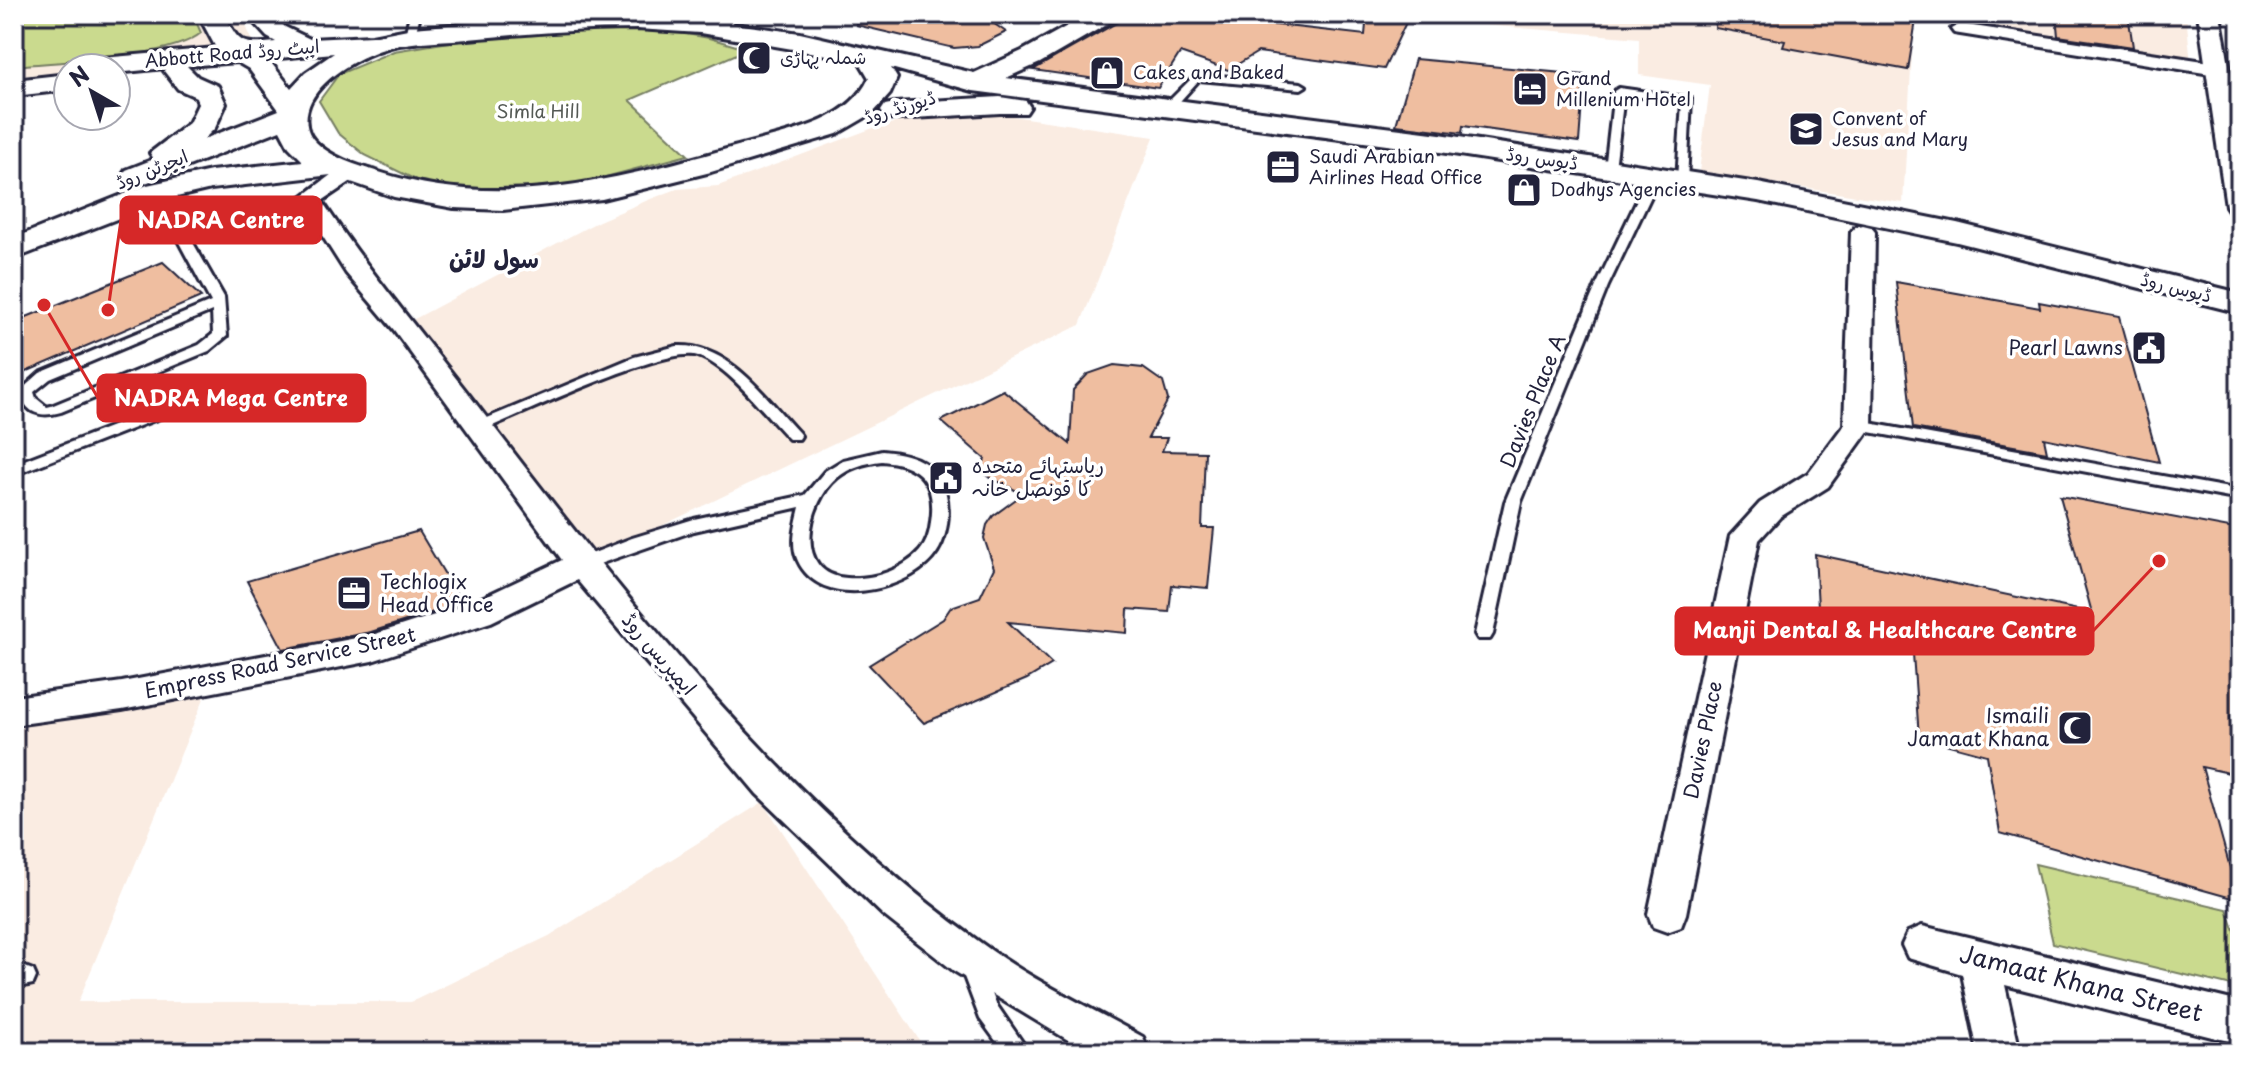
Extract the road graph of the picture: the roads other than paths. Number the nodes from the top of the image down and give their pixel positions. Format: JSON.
{"nodes":[{"id":1,"x":318,"y":14,"type":"edge"},
{"id":2,"x":1073,"y":14,"type":"edge"},
{"id":3,"x":1107,"y":14,"type":"edge"},
{"id":4,"x":2209,"y":14,"type":"edge"},
{"id":5,"x":261,"y":17,"type":"edge"},
{"id":6,"x":729,"y":22,"type":"edge"},
{"id":7,"x":1960,"y":29,"type":"dead end"},
{"id":8,"x":403,"y":30,"type":"edge"},
{"id":9,"x":307,"y":48,"type":"junction"},
{"id":10,"x":224,"y":52,"type":"edge"},
{"id":11,"x":991,"y":54,"type":"junction"},
{"id":12,"x":869,"y":55,"type":"junction"},
{"id":13,"x":2224,"y":62,"type":"edge"},
{"id":14,"x":132,"y":68,"type":"edge"},
{"id":15,"x":52,"y":70,"type":"edge"},
{"id":16,"x":132,"y":70,"type":"edge"},
{"id":17,"x":14,"y":74,"type":"edge"},
{"id":18,"x":977,"y":81,"type":"junction"},
{"id":19,"x":52,"y":84,"type":"edge"},
{"id":20,"x":1301,"y":86,"type":"dead end"},
{"id":21,"x":14,"y":88,"type":"edge"},
{"id":22,"x":1000,"y":105,"type":"junction"},
{"id":23,"x":1169,"y":107,"type":"junction"},
{"id":24,"x":895,"y":111,"type":"junction"},
{"id":25,"x":292,"y":112,"type":"junction"},
{"id":26,"x":821,"y":131,"type":"junction"},
{"id":27,"x":2234,"y":147,"type":"edge"},
{"id":28,"x":1609,"y":168,"type":"junction"},
{"id":29,"x":342,"y":169,"type":"junction"},
{"id":30,"x":1683,"y":180,"type":"junction"},
{"id":31,"x":151,"y":182,"type":"junction"},
{"id":32,"x":1647,"y":192,"type":"junction"},
{"id":33,"x":2240,"y":206,"type":"edge"},
{"id":34,"x":14,"y":227,"type":"edge"},
{"id":35,"x":1863,"y":232,"type":"junction"},
{"id":36,"x":14,"y":249,"type":"edge"},
{"id":37,"x":2240,"y":303,"type":"edge"},
{"id":38,"x":218,"y":304,"type":"junction"},
{"id":39,"x":2240,"y":326,"type":"edge"},
{"id":40,"x":206,"y":395,"type":"dead end"},
{"id":41,"x":1858,"y":426,"type":"junction"},
{"id":42,"x":478,"y":427,"type":"junction"},
{"id":43,"x":794,"y":436,"type":"dead end"},
{"id":44,"x":14,"y":470,"type":"edge"},
{"id":45,"x":2240,"y":495,"type":"edge"},
{"id":46,"x":810,"y":500,"type":"junction"},
{"id":47,"x":582,"y":564,"type":"junction"},
{"id":48,"x":1484,"y":634,"type":"dead end"},
{"id":49,"x":14,"y":711,"type":"edge"},
{"id":50,"x":1667,"y":914,"type":"dead end"},
{"id":51,"x":1922,"y":945,"type":"dead end"},
{"id":52,"x":968,"y":958,"type":"junction"},
{"id":53,"x":1979,"y":958,"type":"junction"},
{"id":54,"x":2240,"y":1023,"type":"edge"},
{"id":55,"x":1018,"y":1052,"type":"edge"},
{"id":56,"x":1128,"y":1052,"type":"edge"},
{"id":57,"x":1999,"y":1052,"type":"edge"}],
"edges":[{"from":1,"to":5,"type":"lane"},
{"from":2,"to":11,"type":"main road"},
{"from":3,"to":18,"type":"main road","name":"ڈیورنڈ روڈ"},
{"from":4,"to":13,"type":"street"},
{"from":5,"to":9,"type":"main road"},
{"from":6,"to":8,"type":"main road"},
{"from":6,"to":12,"type":"main road"},
{"from":7,"to":13,"type":"street"},
{"from":8,"to":9,"type":"main road","name":"Abbott Road ایبٹ روڈ"},
{"from":8,"to":25,"type":"main road"},
{"from":9,"to":10,"type":"main road","name":"Abbott Road ایبٹ روڈ"},
{"from":10,"to":14,"type":"main road","name":"Abbott Road ایبٹ روڈ"},
{"from":10,"to":16,"type":"main road","name":"Abbott Road ایبٹ روڈ"},
{"from":10,"to":25,"type":"main road"},
{"from":10,"to":31,"type":"main road"},
{"from":11,"to":12,"type":"main road"},
{"from":11,"to":18,"type":"main road"},
{"from":12,"to":18,"type":"main road","name":"ڈیوس روڈ"},
{"from":12,"to":26,"type":"main road"},
{"from":13,"to":27,"type":"street"},
{"from":15,"to":17,"type":"main road"},
{"from":18,"to":22,"type":"main road"},
{"from":18,"to":23,"type":"main road","name":"ڈیوس روڈ"},
{"from":18,"to":24,"type":"main road","name":"ڈیورنڈ روڈ"},
{"from":19,"to":21,"type":"main road"},
{"from":20,"to":23,"type":"lane"},
{"from":22,"to":24,"type":"main road","name":"ڈیوس روڈ"},
{"from":22,"to":32,"type":"main road","name":"ڈیوس روڈ"},
{"from":23,"to":28,"type":"main road","name":"ڈیوس روڈ"},
{"from":24,"to":26,"type":"main road","name":"ڈیورنڈ روڈ"},
{"from":25,"to":29,"type":"main road"},
{"from":25,"to":31,"type":"main road","name":"ایجرٹن روڈ"},
{"from":26,"to":29,"type":"main road"},
{"from":27,"to":33,"type":"street"},
{"from":28,"to":30,"type":"main road","name":"ڈیوس روڈ"},
{"from":28,"to":30,"type":"lane"},
{"from":29,"to":31,"type":"main road"},
{"from":29,"to":42,"type":"street","name":"ایمپریس روڈ"},
{"from":30,"to":37,"type":"main road","name":"ڈیوس روڈ"},
{"from":31,"to":34,"type":"main road","name":"ایجرٹن روڈ"},
{"from":31,"to":36,"type":"main road"},
{"from":31,"to":38,"type":"lane"},
{"from":32,"to":35,"type":"main road","name":"ڈیوس روڈ"},
{"from":32,"to":48,"type":"lane","name":"Davies Place A"},
{"from":35,"to":39,"type":"main road","name":"ڈیوس روڈ"},
{"from":35,"to":41,"type":"street"},
{"from":38,"to":38,"type":"lane"},
{"from":40,"to":44,"type":"lane"},
{"from":41,"to":45,"type":"lane"},
{"from":41,"to":50,"type":"street","name":"Davies Place"},
{"from":42,"to":43,"type":"lane"},
{"from":42,"to":47,"type":"street","name":"ایمپریس روڈ"},
{"from":46,"to":46,"type":"lane"},
{"from":46,"to":47,"type":"lane"},
{"from":47,"to":49,"type":"street","name":"Empress Road Service Street"},
{"from":47,"to":52,"type":"street","name":"ایمپریس روڈ"},
{"from":51,"to":53,"type":"street","name":"Jamaat Khana Street"},
{"from":52,"to":55,"type":"lane"},
{"from":52,"to":56,"type":"street","name":"ایمپریس روڈ"},
{"from":53,"to":54,"type":"street","name":"Jamaat Khana Street"},
{"from":53,"to":57,"type":"street"}]}
